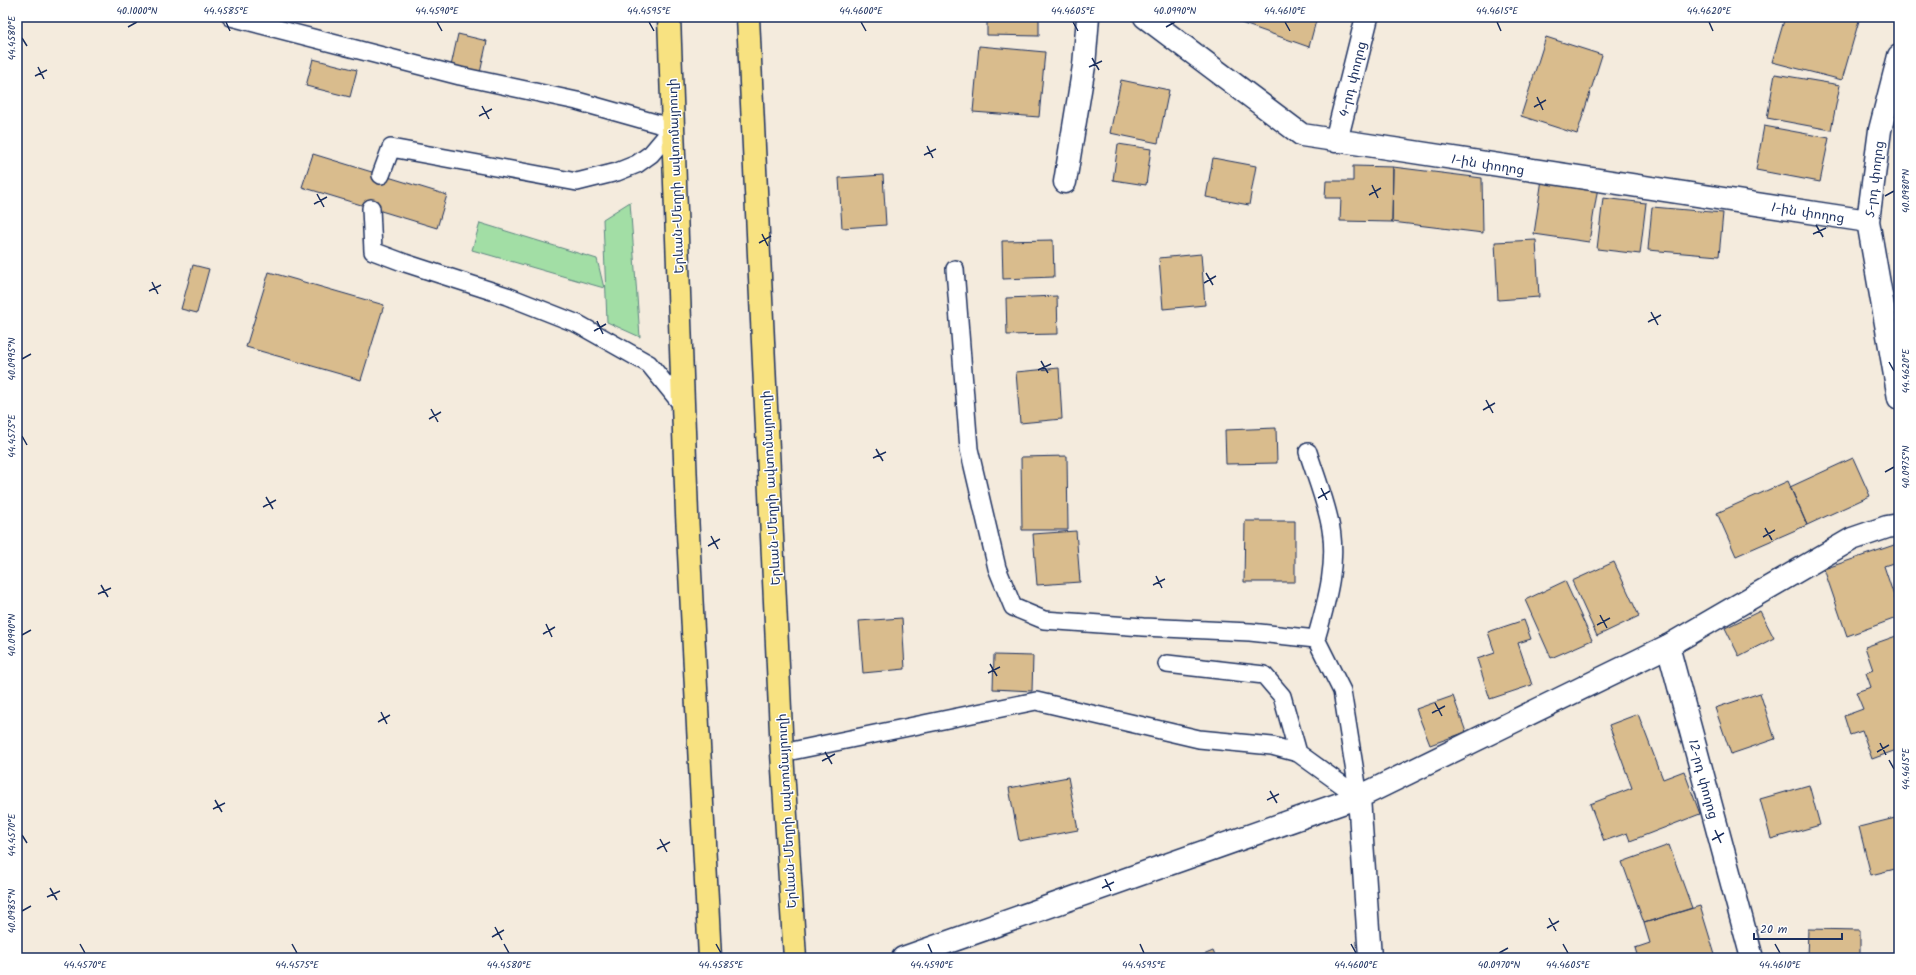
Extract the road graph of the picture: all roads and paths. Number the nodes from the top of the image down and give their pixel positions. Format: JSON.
{"nodes":[{"id":1,"x":231,"y":17,"type":"edge"},
{"id":2,"x":669,"y":17,"type":"edge"},
{"id":3,"x":748,"y":17,"type":"edge"},
{"id":4,"x":1088,"y":17,"type":"edge"},
{"id":5,"x":1145,"y":17,"type":"edge"},
{"id":6,"x":1367,"y":17,"type":"edge"},
{"id":7,"x":1899,"y":56,"type":"edge"},
{"id":8,"x":673,"y":128,"type":"junction"},
{"id":9,"x":1336,"y":141,"type":"junction"},
{"id":10,"x":382,"y":175,"type":"dead end"},
{"id":11,"x":1065,"y":182,"type":"dead end"},
{"id":12,"x":371,"y":208,"type":"dead end"},
{"id":13,"x":1868,"y":221,"type":"junction"},
{"id":14,"x":955,"y":269,"type":"dead end"},
{"id":15,"x":1899,"y":398,"type":"edge"},
{"id":16,"x":683,"y":406,"type":"junction"},
{"id":17,"x":1308,"y":452,"type":"dead end"},
{"id":18,"x":1899,"y":525,"type":"edge"},
{"id":19,"x":1316,"y":639,"type":"junction"},
{"id":20,"x":1668,"y":646,"type":"junction"},
{"id":21,"x":1166,"y":664,"type":"dead end"},
{"id":22,"x":782,"y":753,"type":"junction"},
{"id":23,"x":1298,"y":753,"type":"junction"},
{"id":24,"x":1359,"y":797,"type":"junction"},
{"id":25,"x":906,"y":957,"type":"edge"},
{"id":26,"x":710,"y":958,"type":"edge"},
{"id":27,"x":795,"y":958,"type":"edge"},
{"id":28,"x":1370,"y":958,"type":"edge"},
{"id":29,"x":1752,"y":958,"type":"edge"}],
"edges":[{"from":1,"to":8,"type":"lane"},
{"from":2,"to":8,"type":"highway","name":"Երևան-Մեղրի ավտոմայրուղի"},
{"from":3,"to":22,"type":"highway","name":"Երևան-Մեղրի ավտոմայրուղի"},
{"from":4,"to":11,"type":"street"},
{"from":5,"to":9,"type":"street","name":"1-ին փողոց"},
{"from":6,"to":9,"type":"street","name":"4-րդ փողոց"},
{"from":7,"to":13,"type":"street","name":"5-րդ փողոց"},
{"from":8,"to":10,"type":"lane"},
{"from":8,"to":16,"type":"highway","name":"Երևան-Մեղրի ավտոմայրուղի"},
{"from":9,"to":13,"type":"street","name":"1-ին փողոց"},
{"from":12,"to":16,"type":"lane"},
{"from":13,"to":15,"type":"street","name":"5-րդ փողոց"},
{"from":14,"to":19,"type":"lane"},
{"from":16,"to":26,"type":"highway","name":"Երևան-Մեղրի ավտոմայրուղի"},
{"from":17,"to":19,"type":"lane"},
{"from":18,"to":20,"type":"street"},
{"from":19,"to":24,"type":"lane"},
{"from":20,"to":24,"type":"street"},
{"from":20,"to":29,"type":"street","name":"12-րդ փողոց"},
{"from":21,"to":23,"type":"lane"},
{"from":22,"to":23,"type":"lane"},
{"from":22,"to":27,"type":"highway","name":"Երևան-Մեղրի ավտոմայրուղի"},
{"from":23,"to":24,"type":"lane"},
{"from":24,"to":25,"type":"street"},
{"from":24,"to":28,"type":"street"}]}
